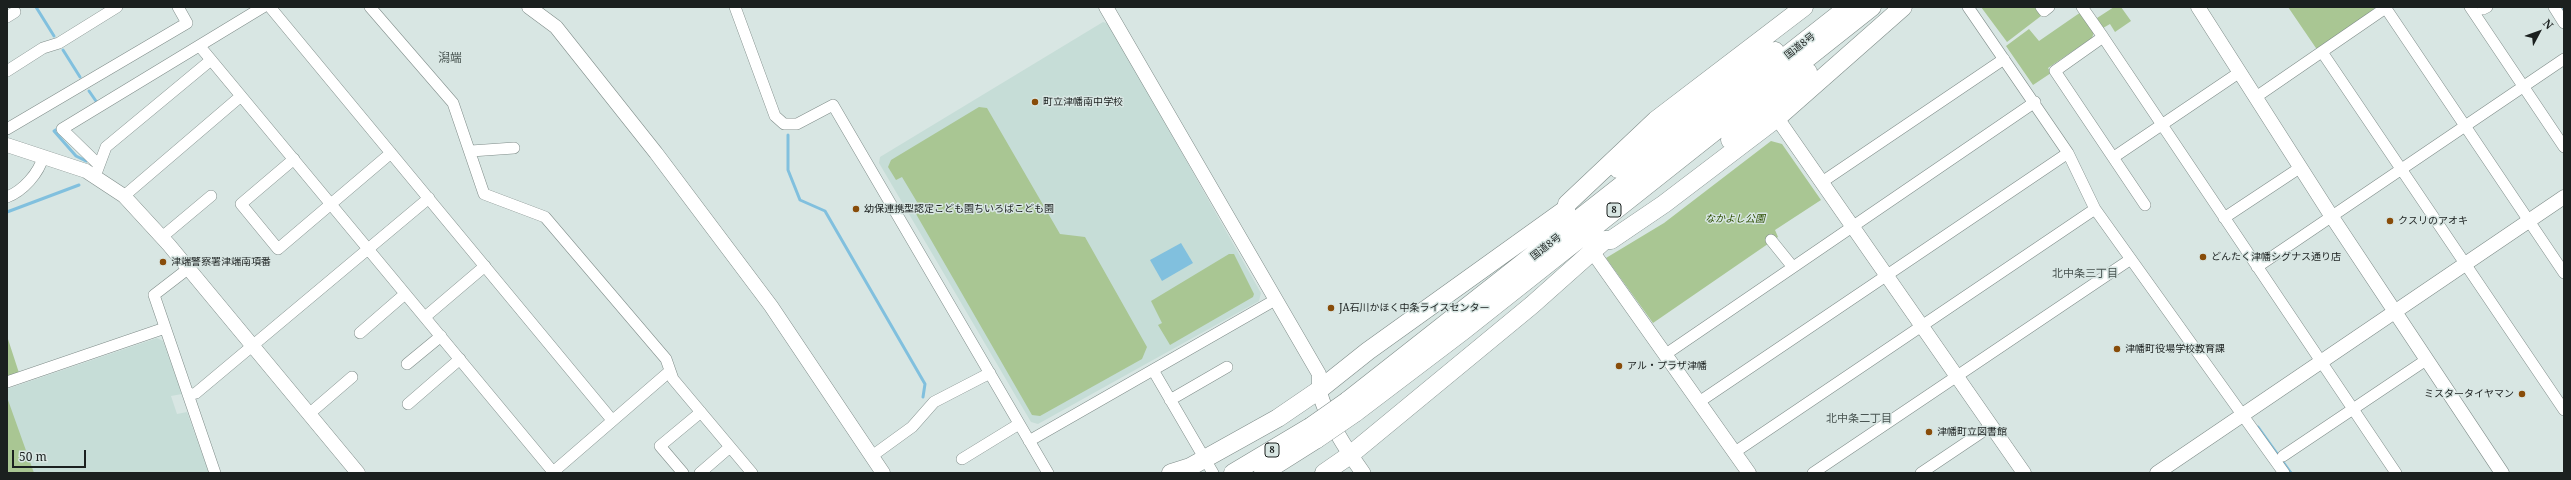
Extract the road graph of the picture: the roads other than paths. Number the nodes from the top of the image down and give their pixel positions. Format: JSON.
{"nodes":[{"id":1,"x":116,"y":7,"type":"edge"},
{"id":2,"x":178,"y":7,"type":"edge"},
{"id":3,"x":263,"y":7,"type":"edge"},
{"id":4,"x":270,"y":7,"type":"edge"},
{"id":5,"x":370,"y":7,"type":"edge"},
{"id":6,"x":529,"y":7,"type":"edge"},
{"id":7,"x":1106,"y":7,"type":"edge"},
{"id":8,"x":1804,"y":7,"type":"edge"},
{"id":9,"x":1836,"y":7,"type":"edge"},
{"id":10,"x":1848,"y":7,"type":"edge"},
{"id":11,"x":1872,"y":7,"type":"edge"},
{"id":12,"x":1968,"y":7,"type":"edge"},
{"id":13,"x":2041,"y":7,"type":"edge"},
{"id":14,"x":2049,"y":7,"type":"edge"},
{"id":15,"x":2082,"y":7,"type":"edge"},
{"id":16,"x":2198,"y":7,"type":"edge"},
{"id":17,"x":2386,"y":7,"type":"edge"},
{"id":18,"x":2470,"y":7,"type":"edge"},
{"id":19,"x":2554,"y":7,"type":"edge"},
{"id":20,"x":738,"y":8,"type":"edge"},
{"id":21,"x":1891,"y":9,"type":"edge"},
{"id":22,"x":2564,"y":23,"type":"edge"},
{"id":23,"x":2103,"y":38,"type":"junction"},
{"id":24,"x":202,"y":49,"type":"dead end"},
{"id":25,"x":2322,"y":52,"type":"junction"},
{"id":26,"x":2004,"y":59,"type":"junction"},
{"id":27,"x":2564,"y":59,"type":"edge"},
{"id":28,"x":211,"y":60,"type":"junction"},
{"id":29,"x":7,"y":71,"type":"edge"},
{"id":30,"x":2240,"y":72,"type":"junction"},
{"id":31,"x":2524,"y":86,"type":"junction"},
{"id":32,"x":241,"y":96,"type":"junction"},
{"id":33,"x":2256,"y":97,"type":"junction"},
{"id":34,"x":2035,"y":102,"type":"junction"},
{"id":35,"x":1775,"y":114,"type":"junction"},
{"id":36,"x":2162,"y":124,"type":"junction"},
{"id":37,"x":2465,"y":126,"type":"junction"},
{"id":38,"x":7,"y":129,"type":"edge"},
{"id":39,"x":7,"y":145,"type":"edge"},
{"id":40,"x":2564,"y":147,"type":"edge"},
{"id":41,"x":514,"y":148,"type":"dead end"},
{"id":42,"x":471,"y":151,"type":"junction"},
{"id":43,"x":391,"y":153,"type":"junction"},
{"id":44,"x":2068,"y":153,"type":"junction"},
{"id":45,"x":2114,"y":156,"type":"junction"},
{"id":46,"x":43,"y":157,"type":"junction"},
{"id":47,"x":294,"y":159,"type":"junction"},
{"id":48,"x":2301,"y":167,"type":"junction"},
{"id":49,"x":2401,"y":170,"type":"junction"},
{"id":50,"x":97,"y":171,"type":"junction"},
{"id":51,"x":1822,"y":182,"type":"junction"},
{"id":52,"x":124,"y":196,"type":"junction"},
{"id":53,"x":210,"y":196,"type":"dead end"},
{"id":54,"x":7,"y":197,"type":"edge"},
{"id":55,"x":2564,"y":197,"type":"edge"},
{"id":56,"x":429,"y":198,"type":"junction"},
{"id":57,"x":331,"y":204,"type":"junction"},
{"id":58,"x":2145,"y":205,"type":"dead end"},
{"id":59,"x":1566,"y":209,"type":"junction"},
{"id":60,"x":2095,"y":209,"type":"junction"},
{"id":61,"x":2332,"y":217,"type":"junction"},
{"id":62,"x":2224,"y":218,"type":"junction"},
{"id":63,"x":2529,"y":221,"type":"junction"},
{"id":64,"x":1853,"y":227,"type":"junction"},
{"id":65,"x":162,"y":237,"type":"junction"},
{"id":66,"x":1771,"y":240,"type":"dead end"},
{"id":67,"x":1599,"y":245,"type":"junction"},
{"id":68,"x":369,"y":250,"type":"junction"},
{"id":69,"x":2131,"y":259,"type":"junction"},
{"id":70,"x":2465,"y":263,"type":"junction"},
{"id":71,"x":485,"y":266,"type":"junction"},
{"id":72,"x":1792,"y":266,"type":"junction"},
{"id":73,"x":2256,"y":267,"type":"junction"},
{"id":74,"x":188,"y":268,"type":"junction"},
{"id":75,"x":2564,"y":273,"type":"edge"},
{"id":76,"x":1887,"y":276,"type":"junction"},
{"id":77,"x":405,"y":294,"type":"junction"},
{"id":78,"x":1275,"y":300,"type":"junction"},
{"id":79,"x":2394,"y":312,"type":"junction"},
{"id":80,"x":425,"y":317,"type":"junction"},
{"id":81,"x":1922,"y":326,"type":"junction"},
{"id":82,"x":165,"y":328,"type":"junction"},
{"id":83,"x":360,"y":333,"type":"dead end"},
{"id":84,"x":441,"y":336,"type":"junction"},
{"id":85,"x":253,"y":347,"type":"junction"},
{"id":86,"x":1666,"y":354,"type":"junction"},
{"id":87,"x":460,"y":359,"type":"junction"},
{"id":88,"x":2426,"y":360,"type":"junction"},
{"id":89,"x":2320,"y":363,"type":"junction"},
{"id":90,"x":407,"y":364,"type":"dead end"},
{"id":91,"x":1227,"y":368,"type":"dead end"},
{"id":92,"x":1153,"y":370,"type":"junction"},
{"id":93,"x":670,"y":371,"type":"junction"},
{"id":94,"x":990,"y":373,"type":"junction"},
{"id":95,"x":1957,"y":376,"type":"junction"},
{"id":96,"x":352,"y":377,"type":"dead end"},
{"id":97,"x":7,"y":382,"type":"edge"},
{"id":98,"x":1319,"y":390,"type":"junction"},
{"id":99,"x":189,"y":396,"type":"junction"},
{"id":100,"x":1170,"y":400,"type":"junction"},
{"id":101,"x":1699,"y":402,"type":"junction"},
{"id":102,"x":408,"y":404,"type":"dead end"},
{"id":103,"x":1351,"y":407,"type":"junction"},
{"id":104,"x":2563,"y":407,"type":"edge"},
{"id":105,"x":2352,"y":409,"type":"junction"},
{"id":106,"x":700,"y":412,"type":"junction"},
{"id":107,"x":309,"y":414,"type":"junction"},
{"id":108,"x":2244,"y":415,"type":"junction"},
{"id":109,"x":612,"y":420,"type":"junction"},
{"id":110,"x":1020,"y":424,"type":"junction"},
{"id":111,"x":1991,"y":426,"type":"junction"},
{"id":112,"x":1313,"y":433,"type":"junction"},
{"id":113,"x":1029,"y":441,"type":"junction"},
{"id":114,"x":730,"y":447,"type":"junction"},
{"id":115,"x":1735,"y":452,"type":"junction"},
{"id":116,"x":1350,"y":455,"type":"junction"},
{"id":117,"x":872,"y":456,"type":"junction"},
{"id":118,"x":2283,"y":456,"type":"dead end"},
{"id":119,"x":962,"y":459,"type":"dead end"},
{"id":120,"x":1198,"y":468,"type":"edge"},
{"id":121,"x":215,"y":473,"type":"edge"},
{"id":122,"x":358,"y":473,"type":"edge"},
{"id":123,"x":553,"y":473,"type":"edge"},
{"id":124,"x":683,"y":473,"type":"edge"},
{"id":125,"x":700,"y":473,"type":"edge"},
{"id":126,"x":752,"y":473,"type":"edge"},
{"id":127,"x":883,"y":473,"type":"edge"},
{"id":128,"x":1048,"y":473,"type":"edge"},
{"id":129,"x":1171,"y":473,"type":"edge"},
{"id":130,"x":1233,"y":473,"type":"edge"},
{"id":131,"x":1263,"y":473,"type":"edge"},
{"id":132,"x":1324,"y":473,"type":"edge"},
{"id":133,"x":1363,"y":473,"type":"edge"},
{"id":134,"x":1749,"y":473,"type":"edge"},
{"id":135,"x":1813,"y":473,"type":"edge"},
{"id":136,"x":1921,"y":473,"type":"edge"},
{"id":137,"x":2024,"y":473,"type":"edge"},
{"id":138,"x":2157,"y":473,"type":"edge"},
{"id":139,"x":2284,"y":473,"type":"edge"},
{"id":140,"x":2396,"y":473,"type":"edge"},
{"id":141,"x":2502,"y":473,"type":"edge"}],
"edges":[{"from":1,"to":29,"type":"street"},
{"from":2,"to":38,"type":"street"},
{"from":3,"to":50,"type":"street"},
{"from":4,"to":43,"type":"street"},
{"from":5,"to":42,"type":"street"},
{"from":6,"to":117,"type":"street"},
{"from":7,"to":78,"type":"street"},
{"from":8,"to":59,"type":"highway"},
{"from":9,"to":59,"type":"highway"},
{"from":10,"to":103,"type":"highway","name":"国道8号","number":"8"},
{"from":11,"to":103,"type":"highway","name":"国道8号","number":"8"},
{"from":12,"to":26,"type":"street"},
{"from":13,"to":14,"type":"street"},
{"from":15,"to":23,"type":"street"},
{"from":16,"to":30,"type":"street"},
{"from":17,"to":25,"type":"street"},
{"from":17,"to":37,"type":"street"},
{"from":18,"to":31,"type":"street"},
{"from":19,"to":22,"type":"street"},
{"from":20,"to":94,"type":"street"},
{"from":21,"to":35,"type":"highway"},
{"from":21,"to":67,"type":"highway","number":"8"},
{"from":23,"to":36,"type":"street"},
{"from":23,"to":45,"type":"street"},
{"from":24,"to":28,"type":"street"},
{"from":25,"to":33,"type":"street"},
{"from":25,"to":49,"type":"street"},
{"from":26,"to":34,"type":"street"},
{"from":26,"to":51,"type":"street"},
{"from":27,"to":31,"type":"street"},
{"from":28,"to":32,"type":"street"},
{"from":28,"to":50,"type":"street"},
{"from":30,"to":33,"type":"street"},
{"from":30,"to":36,"type":"street"},
{"from":31,"to":37,"type":"street"},
{"from":31,"to":40,"type":"street"},
{"from":32,"to":47,"type":"street"},
{"from":32,"to":52,"type":"street"},
{"from":33,"to":48,"type":"street"},
{"from":34,"to":44,"type":"street"},
{"from":34,"to":64,"type":"street"},
{"from":35,"to":51,"type":"street"},
{"from":35,"to":67,"type":"highway"},
{"from":36,"to":45,"type":"street"},
{"from":36,"to":62,"type":"street"},
{"from":37,"to":49,"type":"street"},
{"from":37,"to":63,"type":"street"},
{"from":39,"to":46,"type":"street"},
{"from":41,"to":42,"type":"street"},
{"from":42,"to":93,"type":"street"},
{"from":43,"to":56,"type":"street"},
{"from":43,"to":57,"type":"street"},
{"from":44,"to":60,"type":"street"},
{"from":44,"to":76,"type":"street"},
{"from":45,"to":58,"type":"street"},
{"from":46,"to":50,"type":"street"},
{"from":46,"to":54,"type":"street"},
{"from":47,"to":57,"type":"street"},
{"from":47,"to":57,"type":"street"},
{"from":48,"to":61,"type":"street"},
{"from":48,"to":62,"type":"street"},
{"from":49,"to":61,"type":"street"},
{"from":49,"to":70,"type":"street"},
{"from":50,"to":52,"type":"street"},
{"from":51,"to":64,"type":"street"},
{"from":52,"to":65,"type":"street"},
{"from":53,"to":65,"type":"street"},
{"from":55,"to":63,"type":"street"},
{"from":56,"to":68,"type":"street"},
{"from":56,"to":71,"type":"street"},
{"from":57,"to":68,"type":"street"},
{"from":59,"to":98,"type":"highway"},
{"from":60,"to":69,"type":"street"},
{"from":60,"to":81,"type":"street"},
{"from":61,"to":73,"type":"street"},
{"from":61,"to":79,"type":"street"},
{"from":62,"to":73,"type":"street"},
{"from":63,"to":70,"type":"street"},
{"from":63,"to":75,"type":"street"},
{"from":64,"to":72,"type":"street"},
{"from":64,"to":76,"type":"street"},
{"from":65,"to":74,"type":"street"},
{"from":66,"to":72,"type":"street"},
{"from":67,"to":86,"type":"street"},
{"from":67,"to":116,"type":"highway"},
{"from":68,"to":77,"type":"street"},
{"from":68,"to":85,"type":"street"},
{"from":69,"to":95,"type":"street"},
{"from":69,"to":108,"type":"street"},
{"from":70,"to":79,"type":"street"},
{"from":70,"to":104,"type":"street"},
{"from":71,"to":80,"type":"street"},
{"from":71,"to":109,"type":"street"},
{"from":72,"to":86,"type":"street"},
{"from":73,"to":89,"type":"street"},
{"from":74,"to":82,"type":"street"},
{"from":74,"to":85,"type":"street"},
{"from":76,"to":81,"type":"street"},
{"from":76,"to":101,"type":"street"},
{"from":77,"to":80,"type":"street"},
{"from":77,"to":83,"type":"street"},
{"from":78,"to":92,"type":"street"},
{"from":78,"to":98,"type":"street"},
{"from":79,"to":88,"type":"street"},
{"from":79,"to":89,"type":"street"},
{"from":80,"to":84,"type":"street"},
{"from":81,"to":95,"type":"street"},
{"from":81,"to":115,"type":"street"},
{"from":82,"to":97,"type":"street"},
{"from":82,"to":99,"type":"street"},
{"from":84,"to":87,"type":"street"},
{"from":84,"to":90,"type":"street"},
{"from":85,"to":99,"type":"street"},
{"from":85,"to":107,"type":"street"},
{"from":86,"to":101,"type":"street"},
{"from":87,"to":102,"type":"street"},
{"from":87,"to":123,"type":"street"},
{"from":88,"to":105,"type":"street"},
{"from":88,"to":141,"type":"street"},
{"from":89,"to":105,"type":"street"},
{"from":89,"to":108,"type":"street"},
{"from":91,"to":100,"type":"street"},
{"from":92,"to":100,"type":"street"},
{"from":92,"to":113,"type":"street"},
{"from":93,"to":106,"type":"street"},
{"from":93,"to":109,"type":"street"},
{"from":94,"to":110,"type":"street"},
{"from":94,"to":117,"type":"street"},
{"from":95,"to":111,"type":"street"},
{"from":95,"to":135,"type":"street"},
{"from":96,"to":107,"type":"street"},
{"from":98,"to":116,"type":"main road"},
{"from":98,"to":120,"type":"highway"},
{"from":99,"to":121,"type":"street"},
{"from":100,"to":120,"type":"street"},
{"from":101,"to":115,"type":"street"},
{"from":103,"to":112,"type":"highway","name":"国道8号","number":"8","bridge":true},
{"from":105,"to":118,"type":"street"},
{"from":105,"to":140,"type":"street"},
{"from":106,"to":114,"type":"street"},
{"from":106,"to":124,"type":"street"},
{"from":107,"to":122,"type":"street"},
{"from":108,"to":138,"type":"street"},
{"from":108,"to":139,"type":"street"},
{"from":109,"to":123,"type":"street"},
{"from":110,"to":113,"type":"street"},
{"from":110,"to":119,"type":"street"},
{"from":111,"to":136,"type":"street"},
{"from":111,"to":137,"type":"street"},
{"from":112,"to":130,"type":"highway","name":"国道8号","number":"8"},
{"from":112,"to":131,"type":"highway","name":"国道8号","number":"8"},
{"from":113,"to":128,"type":"street"},
{"from":114,"to":125,"type":"street"},
{"from":114,"to":126,"type":"street"},
{"from":115,"to":134,"type":"street"},
{"from":116,"to":132,"type":"highway"},
{"from":116,"to":133,"type":"main road"},
{"from":117,"to":127,"type":"street"},
{"from":120,"to":129,"type":"highway"}]}
